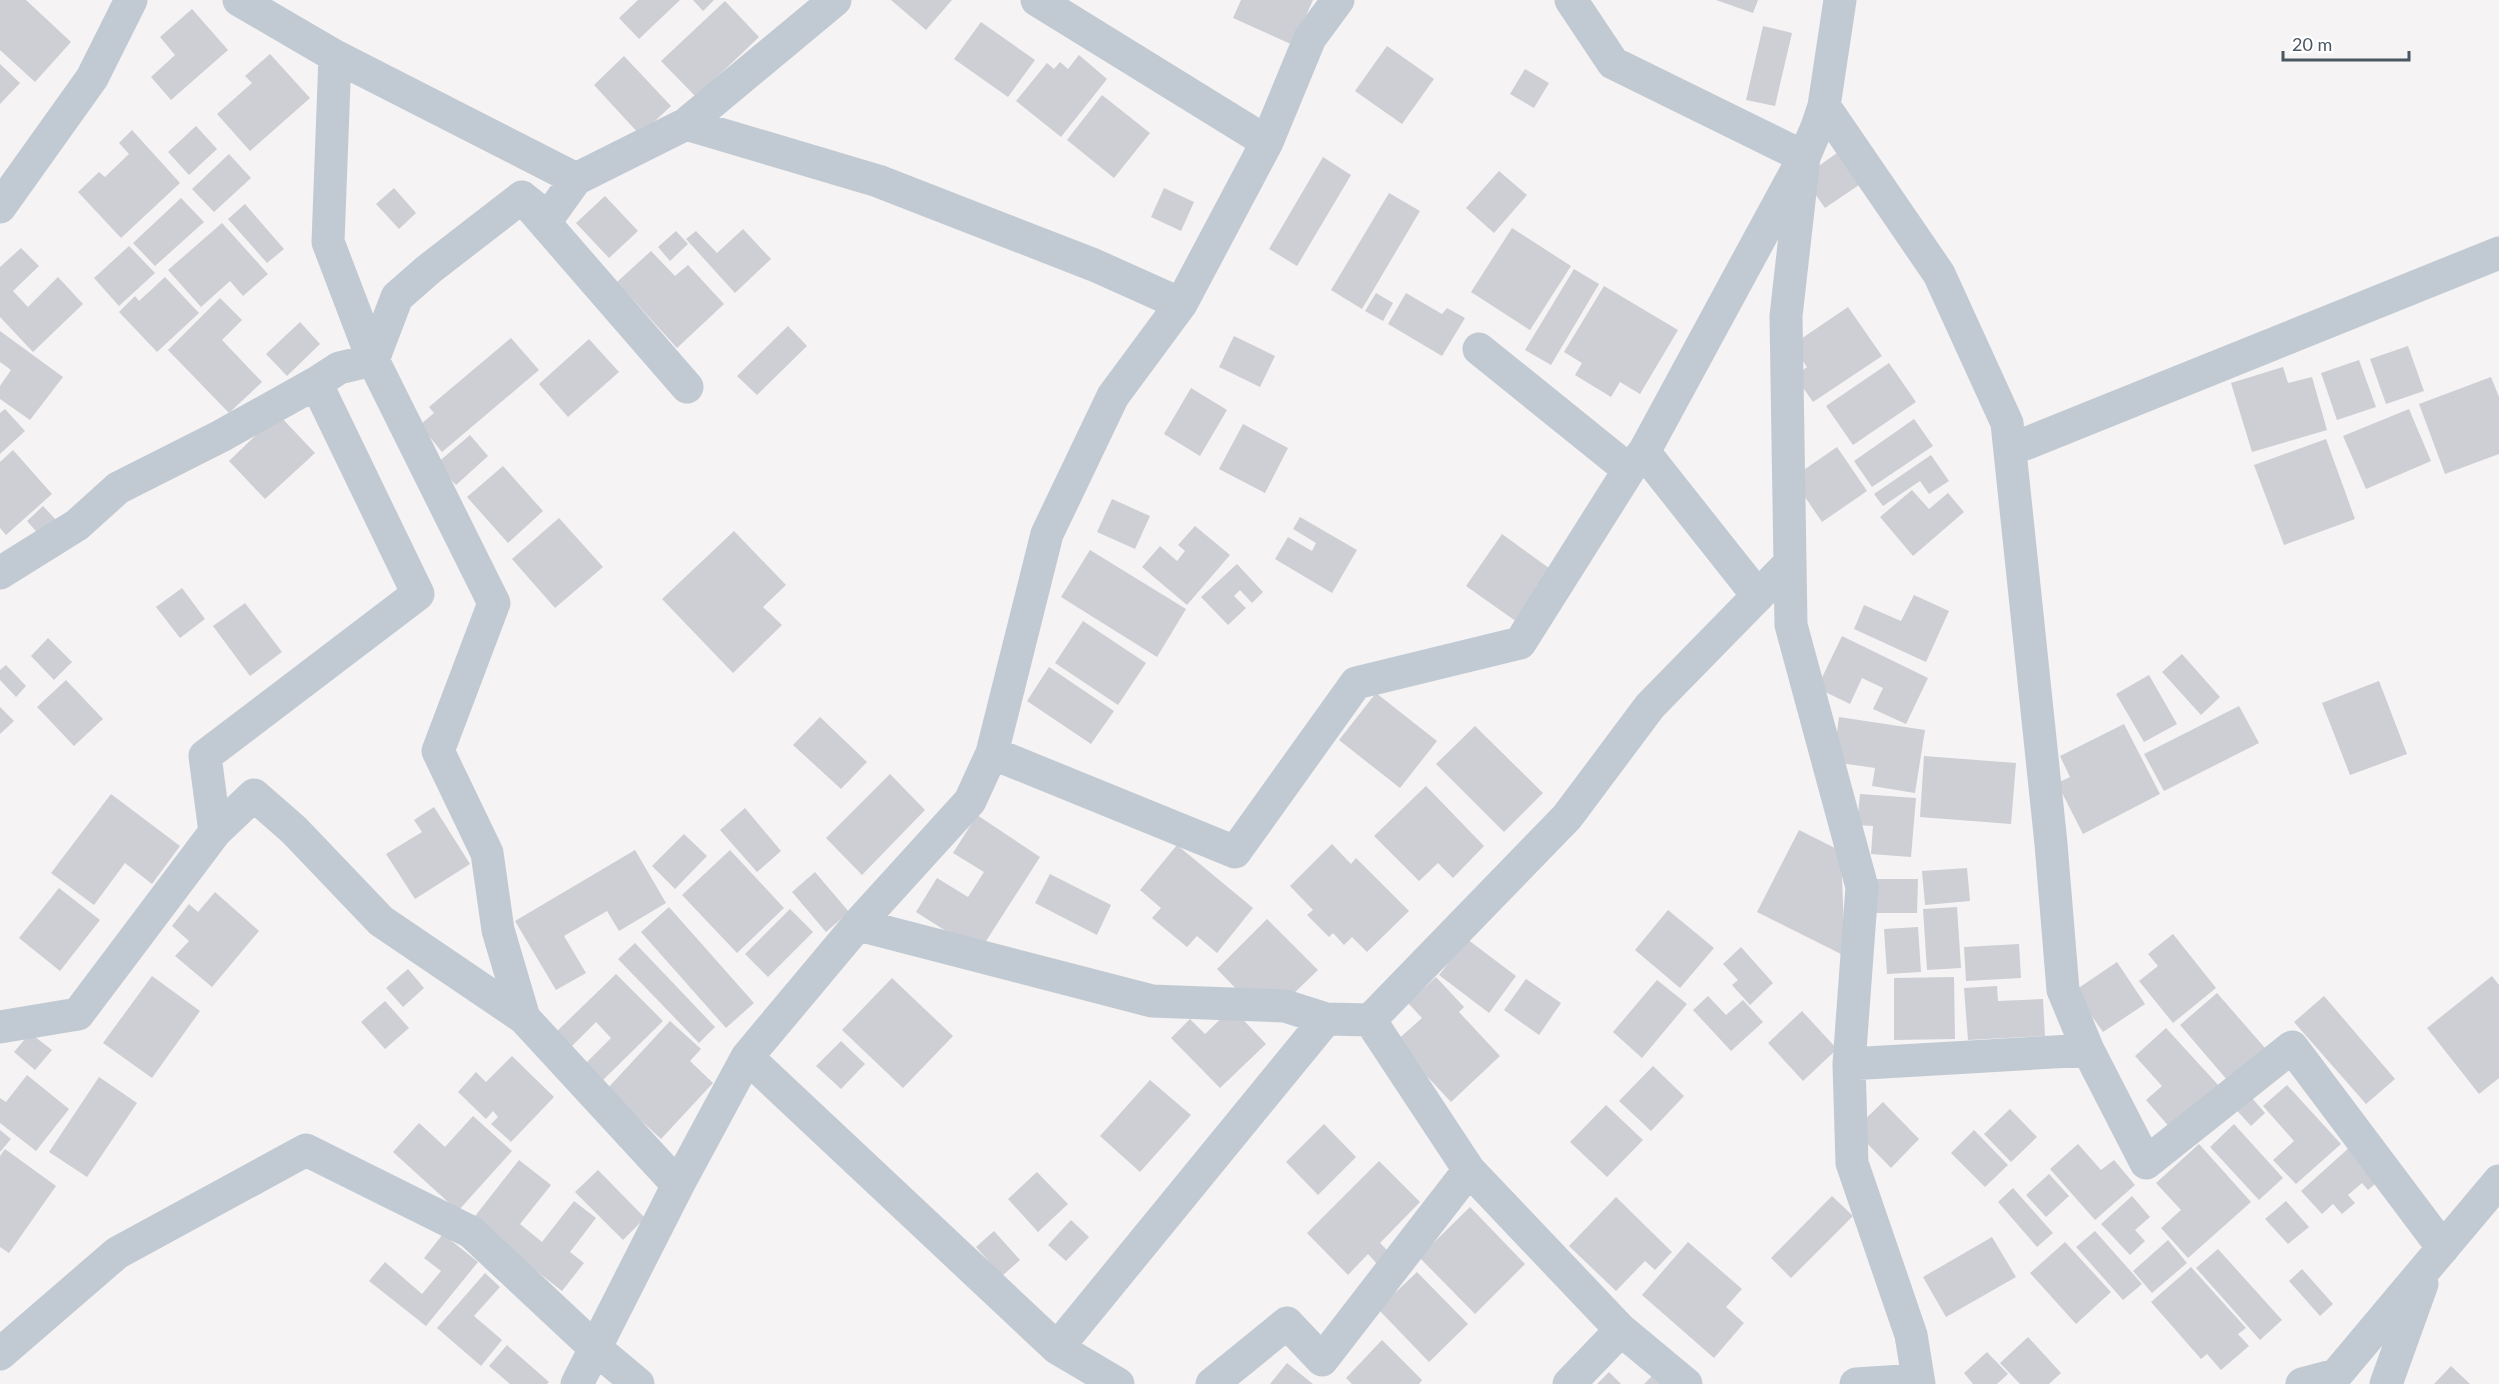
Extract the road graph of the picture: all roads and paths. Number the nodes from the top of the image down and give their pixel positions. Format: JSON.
{"nodes":[{"id":1,"x":131,"y":0,"type":"edge"},
{"id":2,"x":239,"y":0,"type":"edge"},
{"id":3,"x":836,"y":0,"type":"edge"},
{"id":4,"x":1037,"y":0,"type":"edge"},
{"id":5,"x":1338,"y":0,"type":"edge"},
{"id":6,"x":1571,"y":0,"type":"edge"},
{"id":7,"x":1840,"y":0,"type":"edge"},
{"id":8,"x":335,"y":56,"type":"junction"},
{"id":9,"x":1824,"y":106,"type":"junction"},
{"id":10,"x":686,"y":124,"type":"junction"},
{"id":11,"x":1267,"y":142,"type":"junction"},
{"id":12,"x":1804,"y":157,"type":"junction"},
{"id":13,"x":576,"y":179,"type":"junction"},
{"id":14,"x":522,"y":197,"type":"junction"},
{"id":15,"x":0,"y":207,"type":"edge"},
{"id":16,"x":2499,"y":253,"type":"edge"},
{"id":17,"x":1181,"y":304,"type":"junction"},
{"id":18,"x":1479,"y":349,"type":"dead end"},
{"id":19,"x":373,"y":360,"type":"junction"},
{"id":20,"x":316,"y":383,"type":"junction"},
{"id":21,"x":687,"y":387,"type":"dead end"},
{"id":22,"x":2010,"y":450,"type":"junction"},
{"id":23,"x":1636,"y":461,"type":"junction"},
{"id":24,"x":1789,"y":564,"type":"junction"},
{"id":25,"x":0,"y":573,"type":"edge"},
{"id":26,"x":1758,"y":596,"type":"junction"},
{"id":27,"x":992,"y":753,"type":"junction"},
{"id":28,"x":215,"y":832,"type":"junction"},
{"id":29,"x":860,"y":921,"type":"junction"},
{"id":30,"x":524,"y":1018,"type":"junction"},
{"id":31,"x":1326,"y":1019,"type":"junction"},
{"id":32,"x":1370,"y":1020,"type":"junction"},
{"id":33,"x":0,"y":1027,"type":"edge"},
{"id":34,"x":2088,"y":1050,"type":"junction"},
{"id":35,"x":747,"y":1057,"type":"junction"},
{"id":36,"x":1849,"y":1064,"type":"junction"},
{"id":37,"x":1469,"y":1170,"type":"junction"},
{"id":38,"x":2499,"y":1181,"type":"edge"},
{"id":39,"x":678,"y":1185,"type":"junction"},
{"id":40,"x":2435,"y":1256,"type":"junction"},
{"id":41,"x":1621,"y":1330,"type":"junction"},
{"id":42,"x":595,"y":1348,"type":"junction"},
{"id":43,"x":1057,"y":1348,"type":"junction"},
{"id":44,"x":0,"y":1353,"type":"edge"},
{"id":45,"x":1918,"y":1382,"type":"edge"},
{"id":46,"x":577,"y":1384,"type":"edge"},
{"id":47,"x":638,"y":1384,"type":"edge"},
{"id":48,"x":1118,"y":1384,"type":"edge"},
{"id":49,"x":1212,"y":1384,"type":"edge"},
{"id":50,"x":1569,"y":1384,"type":"edge"},
{"id":51,"x":1686,"y":1384,"type":"edge"},
{"id":52,"x":1856,"y":1384,"type":"edge"},
{"id":53,"x":2302,"y":1384,"type":"edge"},
{"id":54,"x":2386,"y":1384,"type":"edge"}],
"edges":[{"from":1,"to":15,"type":"street"},
{"from":2,"to":8,"type":"street"},
{"from":3,"to":10,"type":"street"},
{"from":4,"to":11,"type":"street"},
{"from":5,"to":11,"type":"street"},
{"from":6,"to":12,"type":"street"},
{"from":7,"to":9,"type":"street"},
{"from":8,"to":13,"type":"street"},
{"from":8,"to":19,"type":"street"},
{"from":9,"to":12,"type":"street"},
{"from":9,"to":22,"type":"street"},
{"from":10,"to":13,"type":"street"},
{"from":10,"to":17,"type":"street"},
{"from":11,"to":17,"type":"street"},
{"from":12,"to":23,"type":"street"},
{"from":12,"to":24,"type":"street"},
{"from":13,"to":14,"type":"street"},
{"from":14,"to":19,"type":"street"},
{"from":14,"to":21,"type":"street"},
{"from":16,"to":22,"type":"street"},
{"from":17,"to":27,"type":"street"},
{"from":18,"to":23,"type":"street"},
{"from":19,"to":20,"type":"street"},
{"from":19,"to":30,"type":"street"},
{"from":20,"to":25,"type":"street"},
{"from":20,"to":28,"type":"street"},
{"from":22,"to":34,"type":"street"},
{"from":23,"to":26,"type":"street"},
{"from":23,"to":27,"type":"street"},
{"from":24,"to":26,"type":"street"},
{"from":24,"to":36,"type":"street"},
{"from":26,"to":32,"type":"street"},
{"from":27,"to":29,"type":"street"},
{"from":28,"to":30,"type":"street"},
{"from":28,"to":33,"type":"street"},
{"from":29,"to":31,"type":"street"},
{"from":29,"to":35,"type":"street"},
{"from":30,"to":39,"type":"street"},
{"from":31,"to":32,"type":"street"},
{"from":31,"to":43,"type":"street"},
{"from":32,"to":37,"type":"street"},
{"from":34,"to":36,"type":"street"},
{"from":34,"to":40,"type":"street"},
{"from":35,"to":39,"type":"street"},
{"from":35,"to":43,"type":"street"},
{"from":36,"to":45,"type":"street"},
{"from":37,"to":41,"type":"street"},
{"from":37,"to":49,"type":"street"},
{"from":38,"to":40,"type":"street"},
{"from":39,"to":42,"type":"street"},
{"from":40,"to":53,"type":"street"},
{"from":40,"to":54,"type":"street"},
{"from":41,"to":50,"type":"street"},
{"from":41,"to":51,"type":"street"},
{"from":42,"to":44,"type":"street"},
{"from":42,"to":46,"type":"street"},
{"from":42,"to":47,"type":"street"},
{"from":43,"to":48,"type":"street"},
{"from":45,"to":52,"type":"street"}]}
